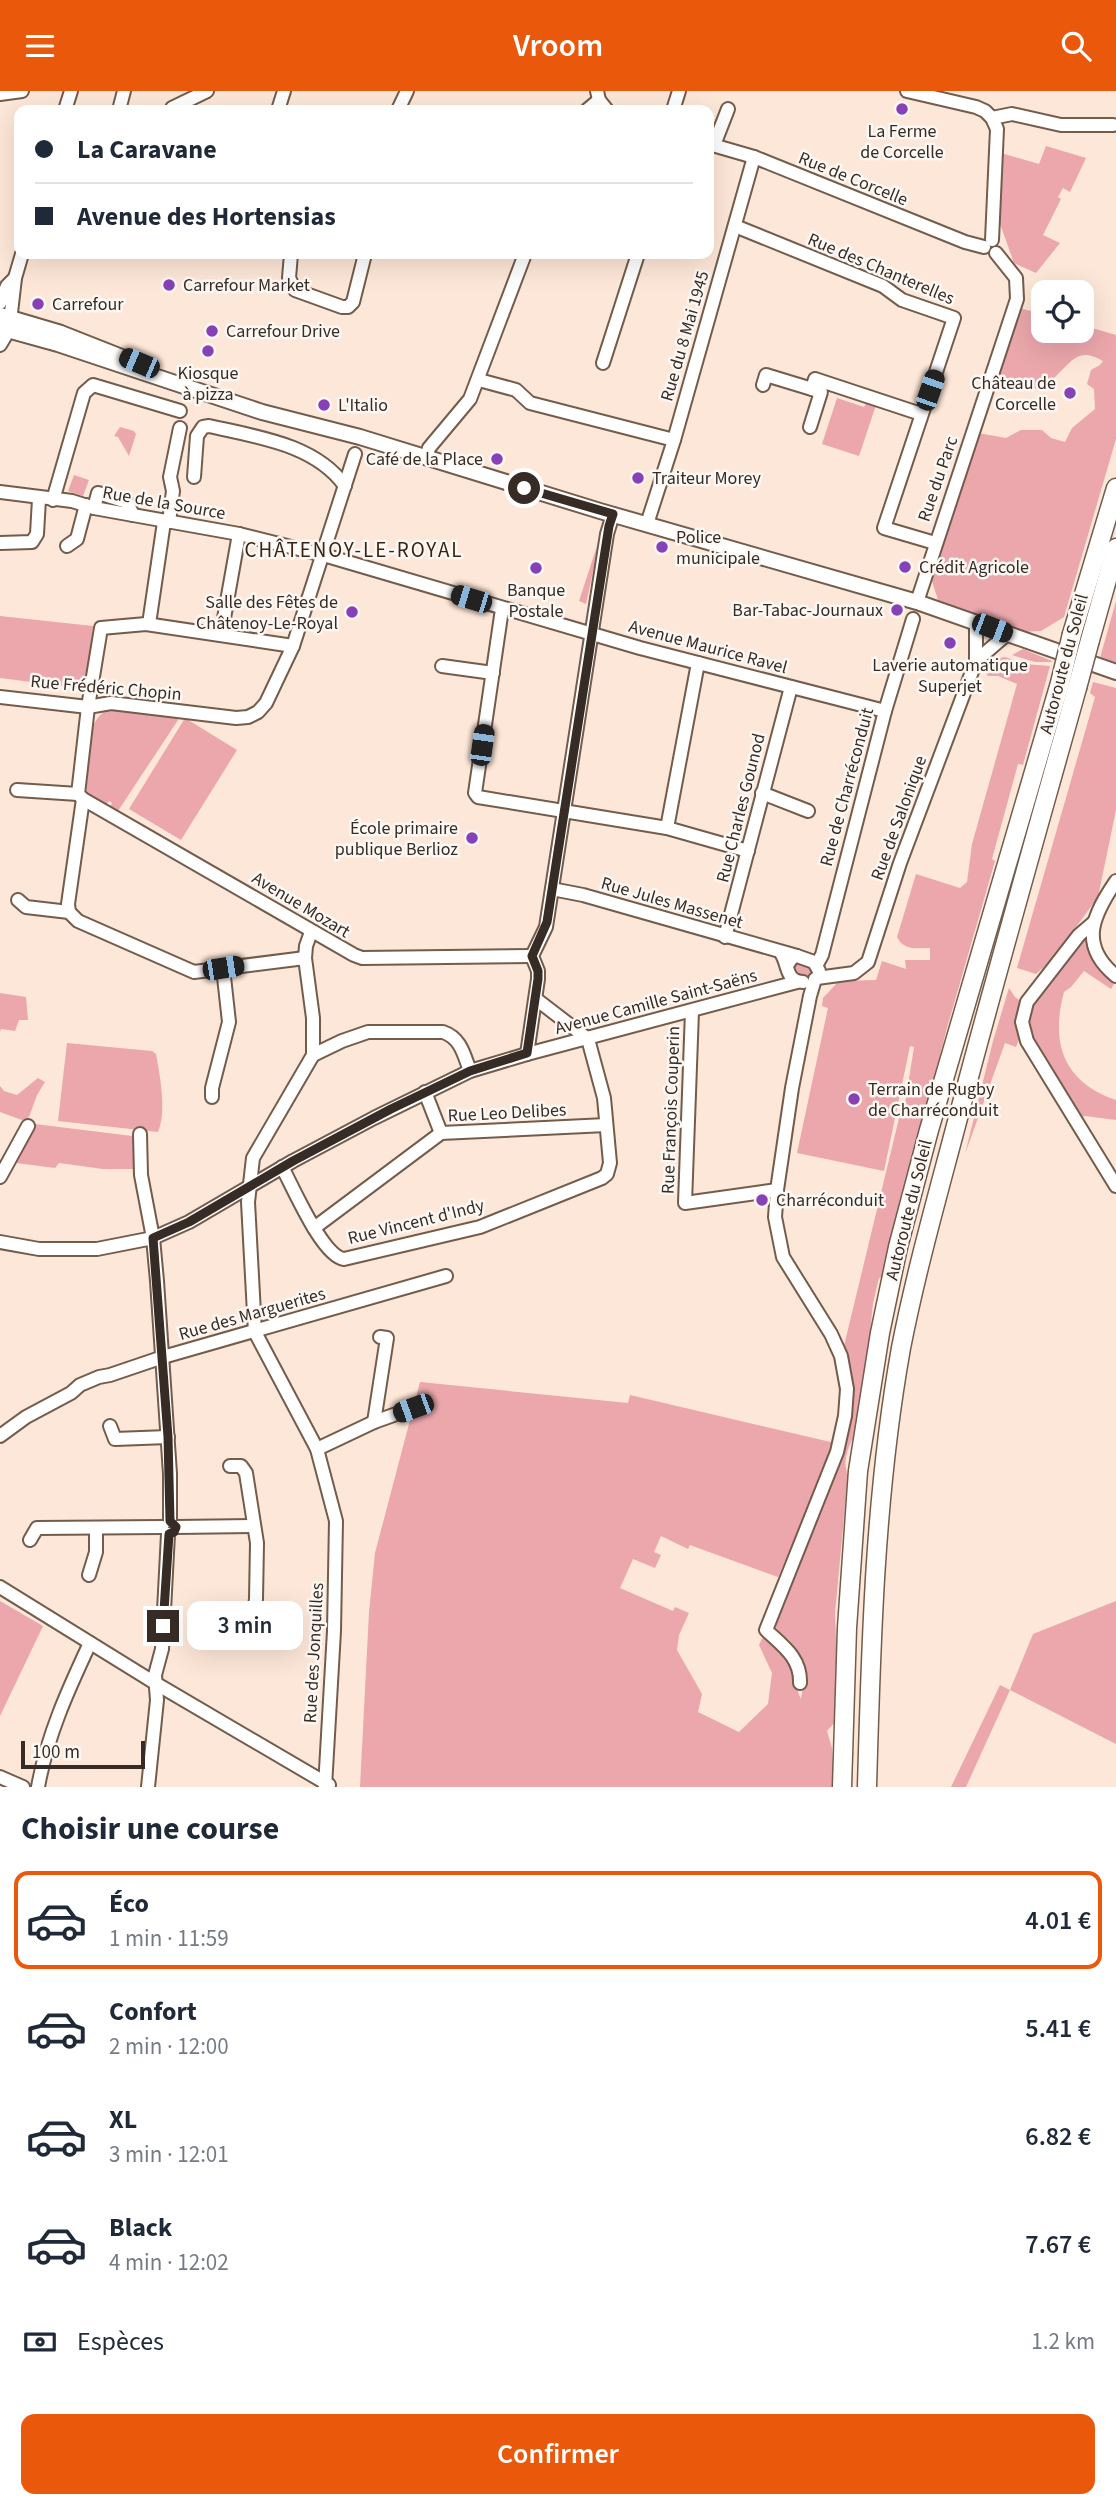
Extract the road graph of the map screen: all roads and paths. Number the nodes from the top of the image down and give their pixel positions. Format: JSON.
{"nodes":[{"id":1,"x":22,"y":91,"type":"edge"},
{"id":2,"x":907,"y":91,"type":"edge"},
{"id":3,"x":200,"y":93,"type":"edge"},
{"id":4,"x":0,"y":94,"type":"edge"},
{"id":5,"x":178,"y":105,"type":"edge"},
{"id":6,"x":728,"y":109,"type":"dead end"},
{"id":7,"x":992,"y":118,"type":"junction"},
{"id":8,"x":1114,"y":125,"type":"dead end"},
{"id":9,"x":714,"y":138,"type":"edge"},
{"id":10,"x":714,"y":145,"type":"edge"},
{"id":11,"x":754,"y":157,"type":"junction"},
{"id":12,"x":735,"y":226,"type":"junction"},
{"id":13,"x":991,"y":247,"type":"junction"},
{"id":14,"x":21,"y":259,"type":"edge"},
{"id":15,"x":291,"y":259,"type":"edge"},
{"id":16,"x":364,"y":259,"type":"edge"},
{"id":17,"x":524,"y":259,"type":"edge"},
{"id":18,"x":636,"y":259,"type":"edge"},
{"id":19,"x":15,"y":278,"type":"junction"},
{"id":20,"x":0,"y":303,"type":"edge"},
{"id":21,"x":5,"y":323,"type":"edge"},
{"id":22,"x":0,"y":345,"type":"edge"},
{"id":23,"x":603,"y":363,"type":"dead end"},
{"id":24,"x":479,"y":380,"type":"junction"},
{"id":25,"x":763,"y":385,"type":"dead end"},
{"id":26,"x":812,"y":389,"type":"junction"},
{"id":27,"x":180,"y":411,"type":"dead end"},
{"id":28,"x":921,"y":414,"type":"junction"},
{"id":29,"x":810,"y":427,"type":"dead end"},
{"id":30,"x":180,"y":428,"type":"dead end"},
{"id":31,"x":674,"y":440,"type":"junction"},
{"id":32,"x":355,"y":454,"type":"dead end"},
{"id":33,"x":426,"y":458,"type":"junction"},
{"id":34,"x":194,"y":477,"type":"dead end"},
{"id":35,"x":345,"y":486,"type":"junction"},
{"id":36,"x":1116,"y":488,"type":"edge"},
{"id":37,"x":0,"y":492,"type":"edge"},
{"id":38,"x":39,"y":499,"type":"junction"},
{"id":39,"x":53,"y":500,"type":"junction"},
{"id":40,"x":90,"y":507,"type":"junction"},
{"id":41,"x":613,"y":514,"type":"junction"},
{"id":42,"x":166,"y":522,"type":"junction"},
{"id":43,"x":647,"y":524,"type":"junction"},
{"id":44,"x":239,"y":534,"type":"junction"},
{"id":45,"x":0,"y":543,"type":"edge"},
{"id":46,"x":935,"y":544,"type":"junction"},
{"id":47,"x":68,"y":546,"type":"dead end"},
{"id":48,"x":1116,"y":548,"type":"edge"},
{"id":49,"x":321,"y":554,"type":"junction"},
{"id":50,"x":917,"y":601,"type":"junction"},
{"id":51,"x":502,"y":609,"type":"junction"},
{"id":52,"x":913,"y":619,"type":"dead end"},
{"id":53,"x":976,"y":622,"type":"junction"},
{"id":54,"x":149,"y":624,"type":"junction"},
{"id":55,"x":592,"y":633,"type":"junction"},
{"id":56,"x":1007,"y":634,"type":"junction"},
{"id":57,"x":221,"y":635,"type":"junction"},
{"id":58,"x":976,"y":643,"type":"junction"},
{"id":59,"x":293,"y":646,"type":"junction"},
{"id":60,"x":989,"y":648,"type":"junction"},
{"id":61,"x":976,"y":661,"type":"junction"},
{"id":62,"x":698,"y":663,"type":"junction"},
{"id":63,"x":442,"y":666,"type":"dead end"},
{"id":64,"x":1116,"y":672,"type":"edge"},
{"id":65,"x":493,"y":673,"type":"junction"},
{"id":66,"x":1068,"y":685,"type":"junction"},
{"id":67,"x":791,"y":687,"type":"junction"},
{"id":68,"x":0,"y":697,"type":"edge"},
{"id":69,"x":88,"y":707,"type":"junction"},
{"id":70,"x":885,"y":711,"type":"junction"},
{"id":71,"x":17,"y":790,"type":"dead end"},
{"id":72,"x":762,"y":793,"type":"junction"},
{"id":73,"x":80,"y":797,"type":"junction"},
{"id":74,"x":808,"y":811,"type":"dead end"},
{"id":75,"x":563,"y":812,"type":"junction"},
{"id":76,"x":667,"y":828,"type":"junction"},
{"id":77,"x":748,"y":851,"type":"junction"},
{"id":78,"x":1116,"y":881,"type":"edge"},
{"id":79,"x":552,"y":889,"type":"junction"},
{"id":80,"x":18,"y":900,"type":"dead end"},
{"id":81,"x":69,"y":912,"type":"junction"},
{"id":82,"x":1093,"y":923,"type":"junction"},
{"id":83,"x":311,"y":932,"type":"junction"},
{"id":84,"x":725,"y":937,"type":"junction"},
{"id":85,"x":532,"y":956,"type":"junction"},
{"id":86,"x":305,"y":958,"type":"junction"},
{"id":87,"x":788,"y":961,"type":"junction"},
{"id":88,"x":223,"y":968,"type":"junction"},
{"id":89,"x":811,"y":975,"type":"junction"},
{"id":90,"x":1116,"y":976,"type":"edge"},
{"id":91,"x":779,"y":988,"type":"junction"},
{"id":92,"x":536,"y":999,"type":"junction"},
{"id":93,"x":692,"y":1011,"type":"junction"},
{"id":94,"x":588,"y":1039,"type":"junction"},
{"id":95,"x":527,"y":1053,"type":"junction"},
{"id":96,"x":313,"y":1055,"type":"junction"},
{"id":97,"x":470,"y":1071,"type":"junction"},
{"id":98,"x":425,"y":1092,"type":"junction"},
{"id":99,"x":212,"y":1097,"type":"dead end"},
{"id":100,"x":606,"y":1125,"type":"junction"},
{"id":101,"x":27,"y":1126,"type":"dead end"},
{"id":102,"x":441,"y":1133,"type":"junction"},
{"id":103,"x":140,"y":1134,"type":"dead end"},
{"id":104,"x":282,"y":1167,"type":"junction"},
{"id":105,"x":0,"y":1177,"type":"edge"},
{"id":106,"x":251,"y":1185,"type":"junction"},
{"id":107,"x":1116,"y":1186,"type":"edge"},
{"id":108,"x":777,"y":1190,"type":"junction"},
{"id":109,"x":237,"y":1193,"type":"junction"},
{"id":110,"x":248,"y":1202,"type":"junction"},
{"id":111,"x":313,"y":1228,"type":"junction"},
{"id":112,"x":153,"y":1238,"type":"junction"},
{"id":113,"x":0,"y":1242,"type":"edge"},
{"id":114,"x":446,"y":1276,"type":"dead end"},
{"id":115,"x":255,"y":1332,"type":"junction"},
{"id":116,"x":380,"y":1337,"type":"dead end"},
{"id":117,"x":163,"y":1357,"type":"junction"},
{"id":118,"x":413,"y":1408,"type":"dead end"},
{"id":119,"x":374,"y":1422,"type":"junction"},
{"id":120,"x":110,"y":1426,"type":"dead end"},
{"id":121,"x":0,"y":1436,"type":"edge"},
{"id":122,"x":168,"y":1437,"type":"junction"},
{"id":123,"x":317,"y":1449,"type":"junction"},
{"id":124,"x":230,"y":1466,"type":"dead end"},
{"id":125,"x":253,"y":1526,"type":"junction"},
{"id":126,"x":169,"y":1527,"type":"junction"},
{"id":127,"x":96,"y":1528,"type":"junction"},
{"id":128,"x":30,"y":1540,"type":"dead end"},
{"id":129,"x":89,"y":1575,"type":"dead end"},
{"id":130,"x":0,"y":1587,"type":"edge"},
{"id":131,"x":240,"y":1633,"type":"dead end"},
{"id":132,"x":90,"y":1643,"type":"junction"},
{"id":133,"x":152,"y":1678,"type":"junction"},
{"id":134,"x":800,"y":1683,"type":"dead end"},
{"id":135,"x":0,"y":1777,"type":"edge"},
{"id":136,"x":327,"y":1786,"type":"edge"},
{"id":137,"x":23,"y":1787,"type":"edge"},
{"id":138,"x":38,"y":1787,"type":"edge"},
{"id":139,"x":148,"y":1787,"type":"edge"},
{"id":140,"x":842,"y":1787,"type":"edge"},
{"id":141,"x":867,"y":1787,"type":"edge"}],
"edges":[{"from":1,"to":4,"type":"street"},
{"from":2,"to":7,"type":"street"},
{"from":3,"to":5,"type":"street"},
{"from":6,"to":9,"type":"street"},
{"from":7,"to":8,"type":"street"},
{"from":7,"to":13,"type":"street"},
{"from":10,"to":11,"type":"street","name":"Rue de Corcelle"},
{"from":11,"to":12,"type":"street","name":"Rue du 8 Mai 1945"},
{"from":11,"to":13,"type":"street","name":"Rue de Corcelle"},
{"from":12,"to":28,"type":"street","name":"Rue des Chanterelles"},
{"from":12,"to":31,"type":"street","name":"Rue du 8 Mai 1945"},
{"from":13,"to":46,"type":"street","name":"Rue du Parc"},
{"from":14,"to":19,"type":"street"},
{"from":15,"to":16,"type":"street"},
{"from":17,"to":24,"type":"street"},
{"from":18,"to":23,"type":"street"},
{"from":19,"to":20,"type":"street"},
{"from":19,"to":21,"type":"street"},
{"from":21,"to":22,"type":"street"},
{"from":21,"to":33,"type":"main road"},
{"from":24,"to":31,"type":"street"},
{"from":24,"to":33,"type":"street"},
{"from":25,"to":26,"type":"street"},
{"from":26,"to":28,"type":"street"},
{"from":26,"to":29,"type":"street"},
{"from":27,"to":39,"type":"street"},
{"from":28,"to":46,"type":"street","name":"Rue des Chanterelles"},
{"from":30,"to":42,"type":"street"},
{"from":31,"to":43,"type":"street","name":"Rue du 8 Mai 1945"},
{"from":32,"to":35,"type":"street","name":"Rue Frédéric Chopin"},
{"from":33,"to":41,"type":"main road"},
{"from":34,"to":35,"type":"street"},
{"from":35,"to":49,"type":"street","name":"Rue Frédéric Chopin"},
{"from":36,"to":66,"type":"highway","name":"Autoroute du Soleil","bridge":true},
{"from":37,"to":38,"type":"street","name":"Rue de la Source"},
{"from":38,"to":39,"type":"street","name":"Rue de la Source"},
{"from":38,"to":45,"type":"street"},
{"from":39,"to":40,"type":"street","name":"Rue de la Source"},
{"from":40,"to":42,"type":"street","name":"Rue de la Source"},
{"from":40,"to":47,"type":"street"},
{"from":41,"to":43,"type":"main road"},
{"from":41,"to":55,"type":"street"},
{"from":42,"to":44,"type":"street","name":"Rue de la Source"},
{"from":42,"to":54,"type":"street"},
{"from":43,"to":50,"type":"main road"},
{"from":44,"to":49,"type":"street","name":"Rue de la Source"},
{"from":44,"to":57,"type":"street"},
{"from":46,"to":50,"type":"street","name":"Rue du Parc"},
{"from":48,"to":66,"type":"highway","name":"Autoroute du Soleil","bridge":true},
{"from":49,"to":51,"type":"street","name":"Avenue Maurice Ravel"},
{"from":49,"to":59,"type":"street","name":"Rue Frédéric Chopin"},
{"from":50,"to":53,"type":"main road"},
{"from":51,"to":55,"type":"street","name":"Avenue Maurice Ravel"},
{"from":51,"to":65,"type":"street"},
{"from":52,"to":70,"type":"street","name":"Rue de Charréconduit"},
{"from":53,"to":56,"type":"main road"},
{"from":53,"to":58,"type":"street","name":"Rue de Salonique"},
{"from":54,"to":57,"type":"street"},
{"from":54,"to":69,"type":"street"},
{"from":55,"to":62,"type":"street","name":"Avenue Maurice Ravel"},
{"from":55,"to":75,"type":"street"},
{"from":56,"to":60,"type":"street","name":"Rue de Salonique"},
{"from":56,"to":64,"type":"main road"},
{"from":57,"to":59,"type":"street"},
{"from":58,"to":60,"type":"street"},
{"from":58,"to":61,"type":"street","name":"Rue de Salonique"},
{"from":59,"to":69,"type":"street","name":"Rue Frédéric Chopin"},
{"from":60,"to":61,"type":"street","name":"Rue de Salonique"},
{"from":61,"to":89,"type":"street","name":"Rue de Salonique"},
{"from":62,"to":67,"type":"street","name":"Avenue Maurice Ravel"},
{"from":62,"to":76,"type":"street"},
{"from":63,"to":65,"type":"street"},
{"from":65,"to":75,"type":"street"},
{"from":66,"to":140,"type":"highway","name":"Autoroute du Soleil"},
{"from":66,"to":141,"type":"highway","name":"Autoroute du Soleil"},
{"from":67,"to":70,"type":"street","name":"Avenue Maurice Ravel"},
{"from":67,"to":72,"type":"street","name":"Rue Charles Gounod"},
{"from":68,"to":69,"type":"street","name":"Rue Frédéric Chopin"},
{"from":69,"to":73,"type":"street"},
{"from":70,"to":89,"type":"street","name":"Rue de Charréconduit"},
{"from":71,"to":73,"type":"street"},
{"from":72,"to":74,"type":"street"},
{"from":72,"to":77,"type":"street","name":"Rue Charles Gounod"},
{"from":73,"to":81,"type":"street"},
{"from":73,"to":83,"type":"street","name":"Avenue Mozart"},
{"from":75,"to":76,"type":"street"},
{"from":75,"to":79,"type":"street"},
{"from":76,"to":77,"type":"street"},
{"from":77,"to":84,"type":"street","name":"Rue Charles Gounod"},
{"from":78,"to":82,"type":"street"},
{"from":79,"to":84,"type":"street","name":"Rue Jules Massenet"},
{"from":79,"to":85,"type":"street"},
{"from":80,"to":81,"type":"street"},
{"from":81,"to":88,"type":"street"},
{"from":82,"to":90,"type":"street"},
{"from":82,"to":107,"type":"street"},
{"from":83,"to":85,"type":"street","name":"Avenue Mozart"},
{"from":83,"to":86,"type":"street"},
{"from":84,"to":87,"type":"street","name":"Rue Jules Massenet"},
{"from":85,"to":92,"type":"street"},
{"from":86,"to":88,"type":"street"},
{"from":86,"to":96,"type":"street"},
{"from":87,"to":89,"type":"street","name":"Rue Jules Massenet"},
{"from":87,"to":89,"type":"street"},
{"from":87,"to":91,"type":"street","name":"Avenue Camille Saint-Saëns"},
{"from":88,"to":99,"type":"street"},
{"from":89,"to":91,"type":"street","name":"Avenue Camille Saint-Saëns"},
{"from":89,"to":108,"type":"street"},
{"from":91,"to":93,"type":"street","name":"Avenue Camille Saint-Saëns"},
{"from":92,"to":94,"type":"street"},
{"from":92,"to":95,"type":"street"},
{"from":93,"to":94,"type":"street","name":"Avenue Camille Saint-Saëns"},
{"from":93,"to":108,"type":"street","name":"Rue François Couperin"},
{"from":94,"to":95,"type":"street","name":"Avenue Camille Saint-Saëns"},
{"from":94,"to":100,"type":"street","name":"Rue Vincent d'Indy"},
{"from":95,"to":97,"type":"street","name":"Avenue Camille Saint-Saëns"},
{"from":96,"to":97,"type":"street"},
{"from":96,"to":106,"type":"street"},
{"from":97,"to":98,"type":"street","name":"Avenue Camille Saint-Saëns"},
{"from":98,"to":102,"type":"street"},
{"from":98,"to":104,"type":"street","name":"Avenue Camille Saint-Saëns"},
{"from":100,"to":102,"type":"street","name":"Rue Leo Delibes"},
{"from":100,"to":111,"type":"street","name":"Rue Vincent d'Indy"},
{"from":101,"to":105,"type":"street"},
{"from":102,"to":111,"type":"street","name":"Rue Leo Delibes"},
{"from":103,"to":112,"type":"street"},
{"from":104,"to":106,"type":"street","name":"Avenue Camille Saint-Saëns"},
{"from":104,"to":111,"type":"street","name":"Rue Vincent d'Indy"},
{"from":106,"to":109,"type":"street","name":"Avenue Camille Saint-Saëns"},
{"from":106,"to":110,"type":"street"},
{"from":108,"to":134,"type":"street"},
{"from":109,"to":110,"type":"street"},
{"from":109,"to":112,"type":"street","name":"Avenue Camille Saint-Saëns"},
{"from":110,"to":115,"type":"street"},
{"from":112,"to":113,"type":"street","name":"Avenue Camille Saint-Saëns"},
{"from":112,"to":117,"type":"street"},
{"from":114,"to":115,"type":"street","name":"Rue des Marguerites"},
{"from":115,"to":117,"type":"street","name":"Rue des Marguerites"},
{"from":115,"to":123,"type":"street","name":"Rue des Jonquilles"},
{"from":116,"to":119,"type":"street"},
{"from":117,"to":121,"type":"street","name":"Rue des Marguerites"},
{"from":117,"to":122,"type":"street"},
{"from":118,"to":119,"type":"street"},
{"from":119,"to":123,"type":"street"},
{"from":120,"to":122,"type":"street"},
{"from":122,"to":126,"type":"street"},
{"from":123,"to":136,"type":"street","name":"Rue des Jonquilles"},
{"from":124,"to":125,"type":"street"},
{"from":125,"to":126,"type":"street"},
{"from":125,"to":131,"type":"street"},
{"from":126,"to":127,"type":"street"},
{"from":126,"to":133,"type":"street"},
{"from":127,"to":128,"type":"street"},
{"from":127,"to":129,"type":"street"},
{"from":130,"to":132,"type":"street"},
{"from":132,"to":133,"type":"street"},
{"from":132,"to":138,"type":"street"},
{"from":133,"to":136,"type":"street"},
{"from":133,"to":139,"type":"street"},
{"from":135,"to":137,"type":"street"}]}
